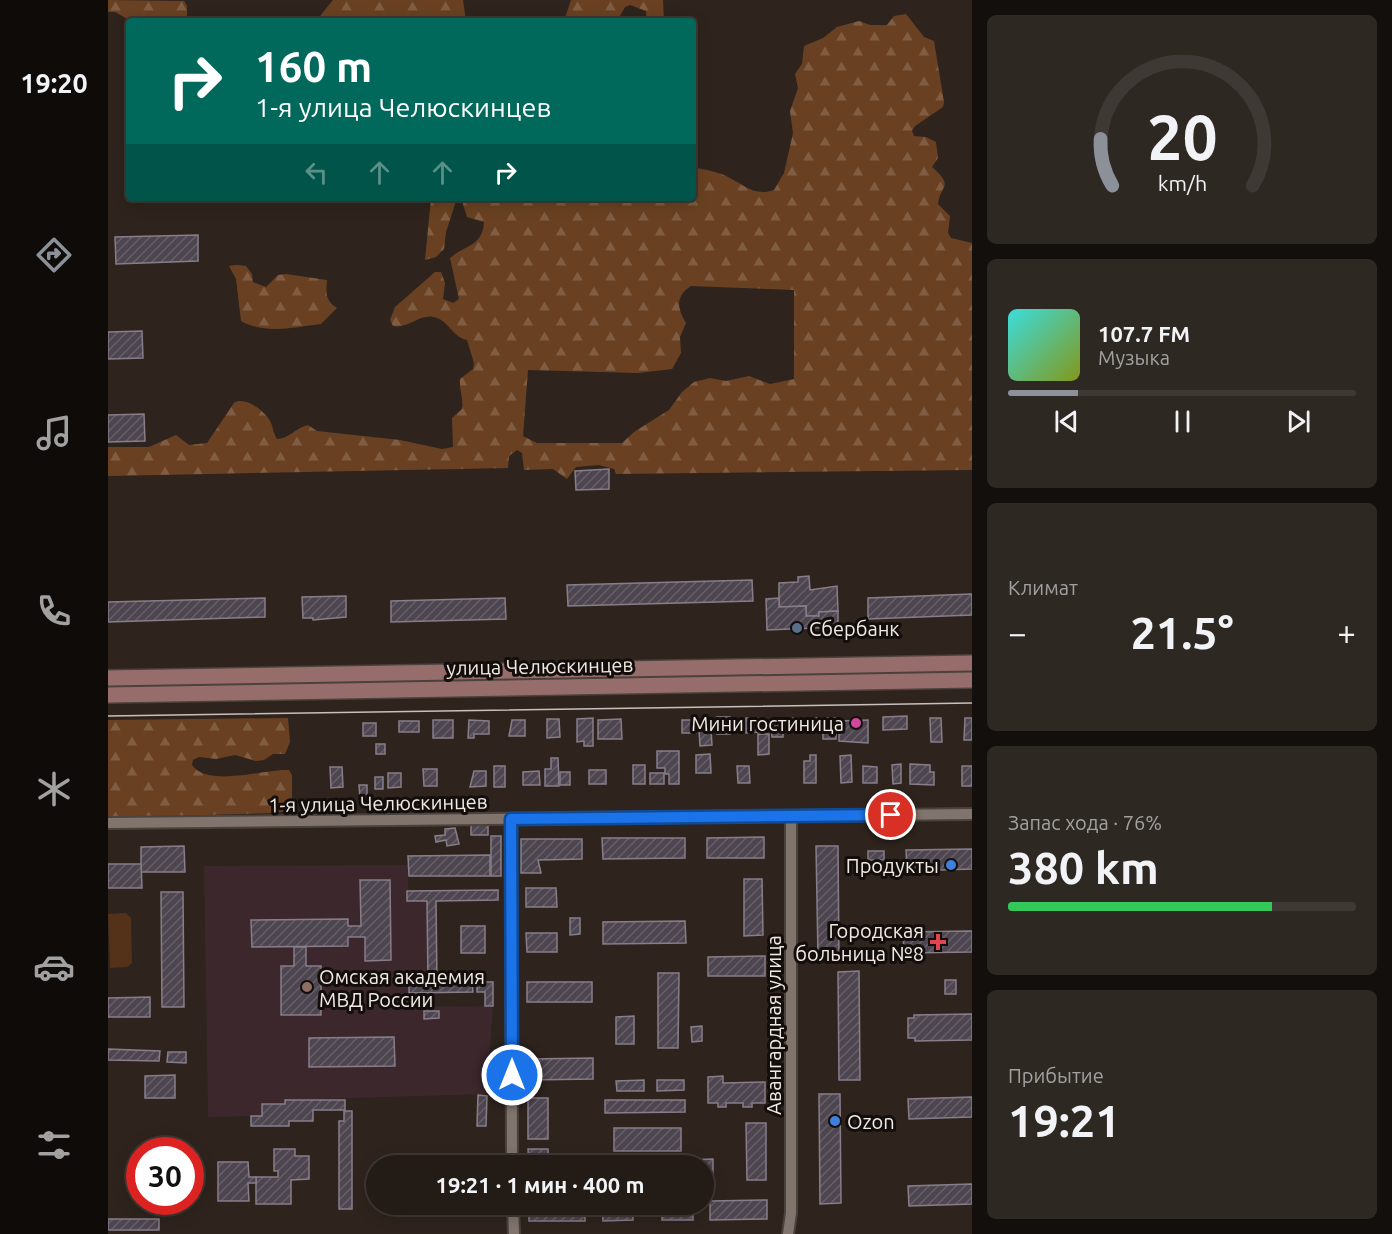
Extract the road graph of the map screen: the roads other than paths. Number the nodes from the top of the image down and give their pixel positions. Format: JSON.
{"nodes":[{"id":1,"x":972,"y":663,"type":"edge"},
{"id":2,"x":854,"y":665,"type":"junction"},
{"id":3,"x":551,"y":670,"type":"junction"},
{"id":4,"x":369,"y":673,"type":"junction"},
{"id":5,"x":294,"y":675,"type":"junction"},
{"id":6,"x":108,"y":678,"type":"edge"},
{"id":7,"x":972,"y":680,"type":"edge"},
{"id":8,"x":854,"y":682,"type":"junction"},
{"id":9,"x":551,"y":687,"type":"junction"},
{"id":10,"x":370,"y":690,"type":"junction"},
{"id":11,"x":294,"y":692,"type":"junction"},
{"id":12,"x":108,"y":695,"type":"edge"},
{"id":13,"x":972,"y":814,"type":"edge"},
{"id":14,"x":791,"y":816,"type":"junction"},
{"id":15,"x":511,"y":819,"type":"junction"},
{"id":16,"x":108,"y":823,"type":"edge"},
{"id":17,"x":512,"y":1155,"type":"edge"},
{"id":18,"x":513,"y":1215,"type":"edge"},
{"id":19,"x":514,"y":1234,"type":"edge"},
{"id":20,"x":788,"y":1234,"type":"edge"}],
"edges":[{"from":1,"to":2,"type":"main road","name":"улица Челюскинцев"},
{"from":2,"to":3,"type":"main road","name":"улица Челюскинцев"},
{"from":2,"to":8,"type":"main road"},
{"from":3,"to":4,"type":"main road","name":"улица Челюскинцев"},
{"from":3,"to":9,"type":"main road"},
{"from":4,"to":5,"type":"main road","name":"улица Челюскинцев"},
{"from":4,"to":10,"type":"main road"},
{"from":5,"to":6,"type":"main road","name":"улица Челюскинцев"},
{"from":5,"to":11,"type":"main road"},
{"from":7,"to":8,"type":"main road","name":"улица Челюскинцев"},
{"from":8,"to":9,"type":"main road","name":"улица Челюскинцев"},
{"from":9,"to":10,"type":"main road","name":"улица Челюскинцев"},
{"from":10,"to":11,"type":"main road","name":"улица Челюскинцев"},
{"from":11,"to":12,"type":"main road","name":"улица Челюскинцев"},
{"from":13,"to":14,"type":"street","name":"1-я улица Челюскинцев"},
{"from":14,"to":15,"type":"street","name":"1-я улица Челюскинцев"},
{"from":14,"to":20,"type":"street","name":"Авангардная улица"},
{"from":15,"to":16,"type":"street","name":"1-я улица Челюскинцев"},
{"from":15,"to":17,"type":"street"},
{"from":18,"to":19,"type":"street"}]}
